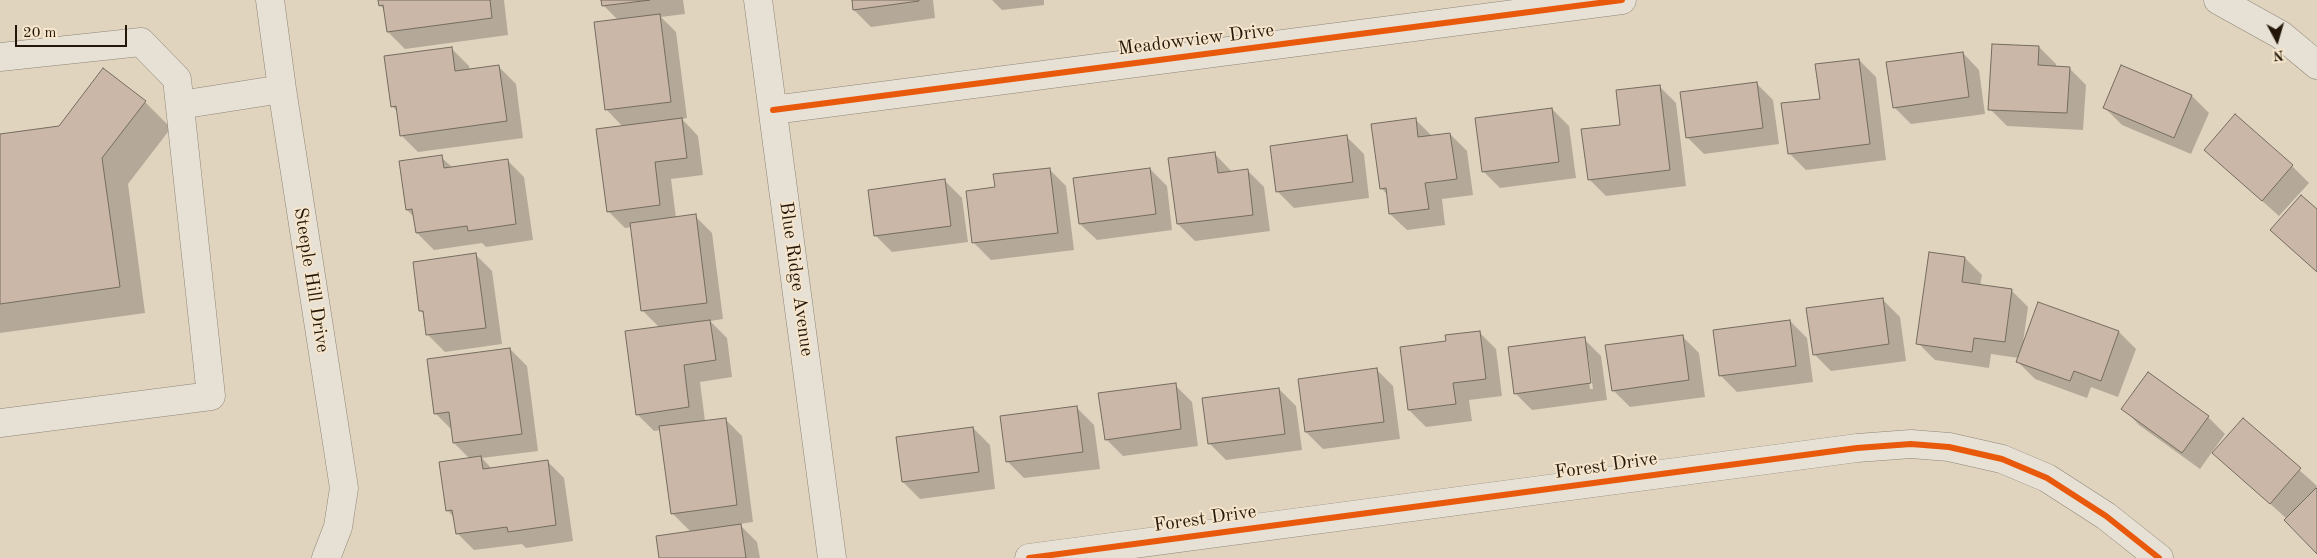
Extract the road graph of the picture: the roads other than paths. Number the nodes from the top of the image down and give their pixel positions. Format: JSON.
{"nodes":[{"id":1,"x":270,"y":0,"type":"edge"},
{"id":2,"x":758,"y":0,"type":"edge"},
{"id":3,"x":1622,"y":0,"type":"edge"},
{"id":4,"x":2218,"y":0,"type":"edge"},
{"id":5,"x":0,"y":57,"type":"edge"},
{"id":6,"x":2317,"y":65,"type":"edge"},
{"id":7,"x":282,"y":89,"type":"junction"},
{"id":8,"x":180,"y":105,"type":"junction"},
{"id":9,"x":773,"y":110,"type":"junction"},
{"id":10,"x":0,"y":424,"type":"edge"},
{"id":11,"x":326,"y":558,"type":"edge"},
{"id":12,"x":832,"y":558,"type":"edge"},
{"id":13,"x":1029,"y":558,"type":"edge"},
{"id":14,"x":2159,"y":558,"type":"edge"}],
"edges":[{"from":1,"to":7,"type":"street","name":"Steeple Hill Drive"},
{"from":2,"to":9,"type":"street","name":"Blue Ridge Avenue"},
{"from":3,"to":9,"type":"street","name":"Meadowview Drive"},
{"from":4,"to":6,"type":"street"},
{"from":5,"to":8,"type":"street"},
{"from":7,"to":8,"type":"street"},
{"from":7,"to":11,"type":"street","name":"Steeple Hill Drive"},
{"from":8,"to":10,"type":"street"},
{"from":9,"to":12,"type":"street","name":"Blue Ridge Avenue"},
{"from":13,"to":14,"type":"street","name":"Forest Drive"}]}
